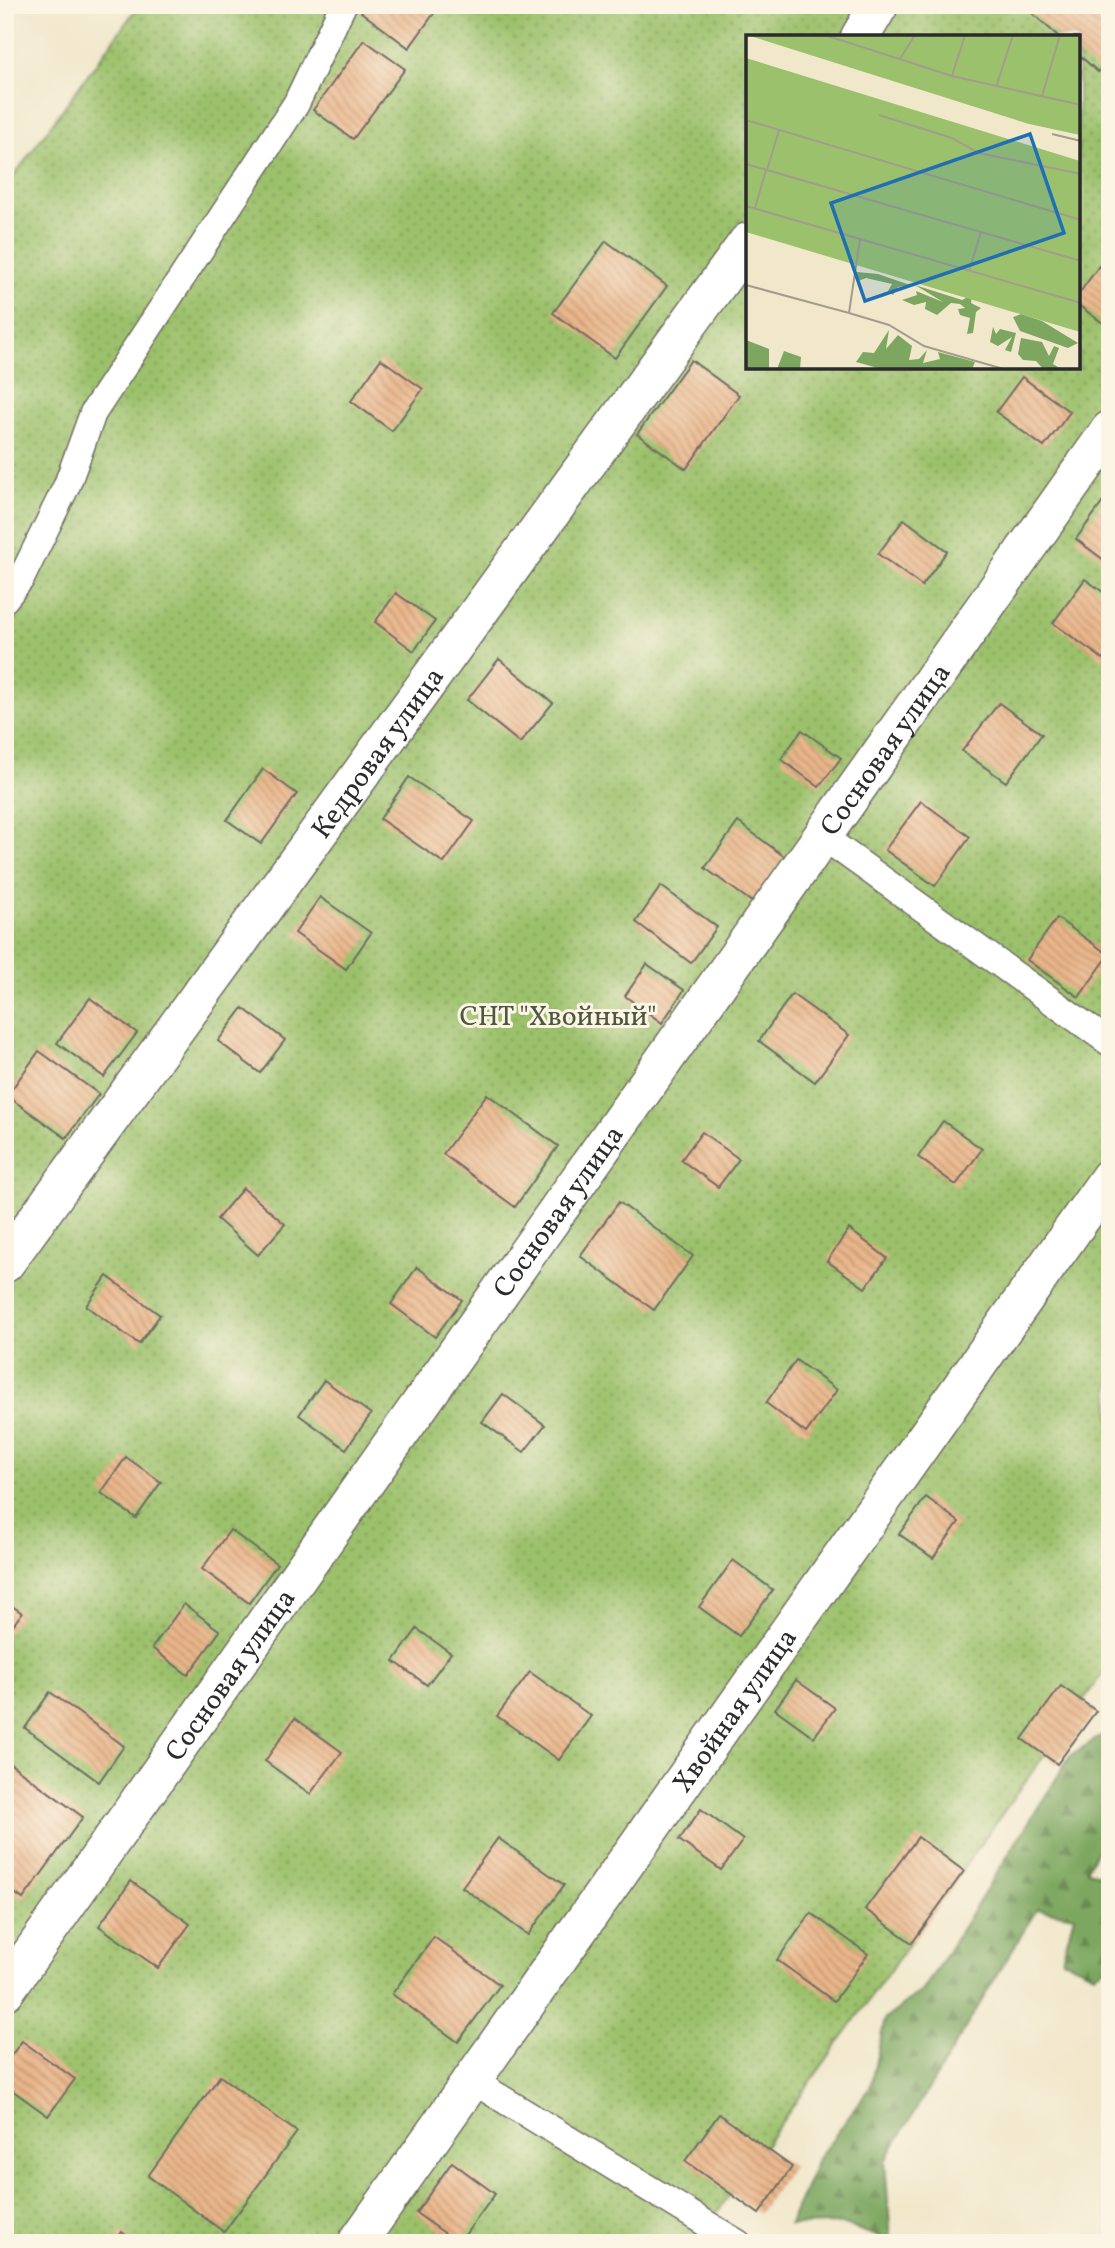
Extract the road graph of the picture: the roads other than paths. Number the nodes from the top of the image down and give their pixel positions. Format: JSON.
{"nodes":[{"id":1,"x":343,"y":5,"type":"edge"},
{"id":2,"x":879,"y":5,"type":"edge"},
{"id":3,"x":861,"y":35,"type":"edge"},
{"id":4,"x":746,"y":243,"type":"edge"},
{"id":5,"x":1110,"y":430,"type":"edge"},
{"id":6,"x":5,"y":599,"type":"edge"},
{"id":7,"x":822,"y":836,"type":"junction"},
{"id":8,"x":1110,"y":1043,"type":"edge"},
{"id":9,"x":1110,"y":1177,"type":"edge"},
{"id":10,"x":5,"y":1263,"type":"edge"},
{"id":11,"x":5,"y":1991,"type":"edge"},
{"id":12,"x":473,"y":2081,"type":"junction"},
{"id":13,"x":357,"y":2243,"type":"edge"},
{"id":14,"x":738,"y":2243,"type":"edge"}],
"edges":[{"from":1,"to":6,"type":"lane"},
{"from":2,"to":3,"type":"street"},
{"from":4,"to":10,"type":"street","name":"Кедровая улица"},
{"from":5,"to":7,"type":"street","name":"Сосновая улица"},
{"from":7,"to":8,"type":"lane"},
{"from":7,"to":11,"type":"street","name":"Сосновая улица"},
{"from":9,"to":12,"type":"street","name":"Хвойная улица"},
{"from":12,"to":13,"type":"street","name":"Хвойная улица"},
{"from":12,"to":14,"type":"lane"}]}
